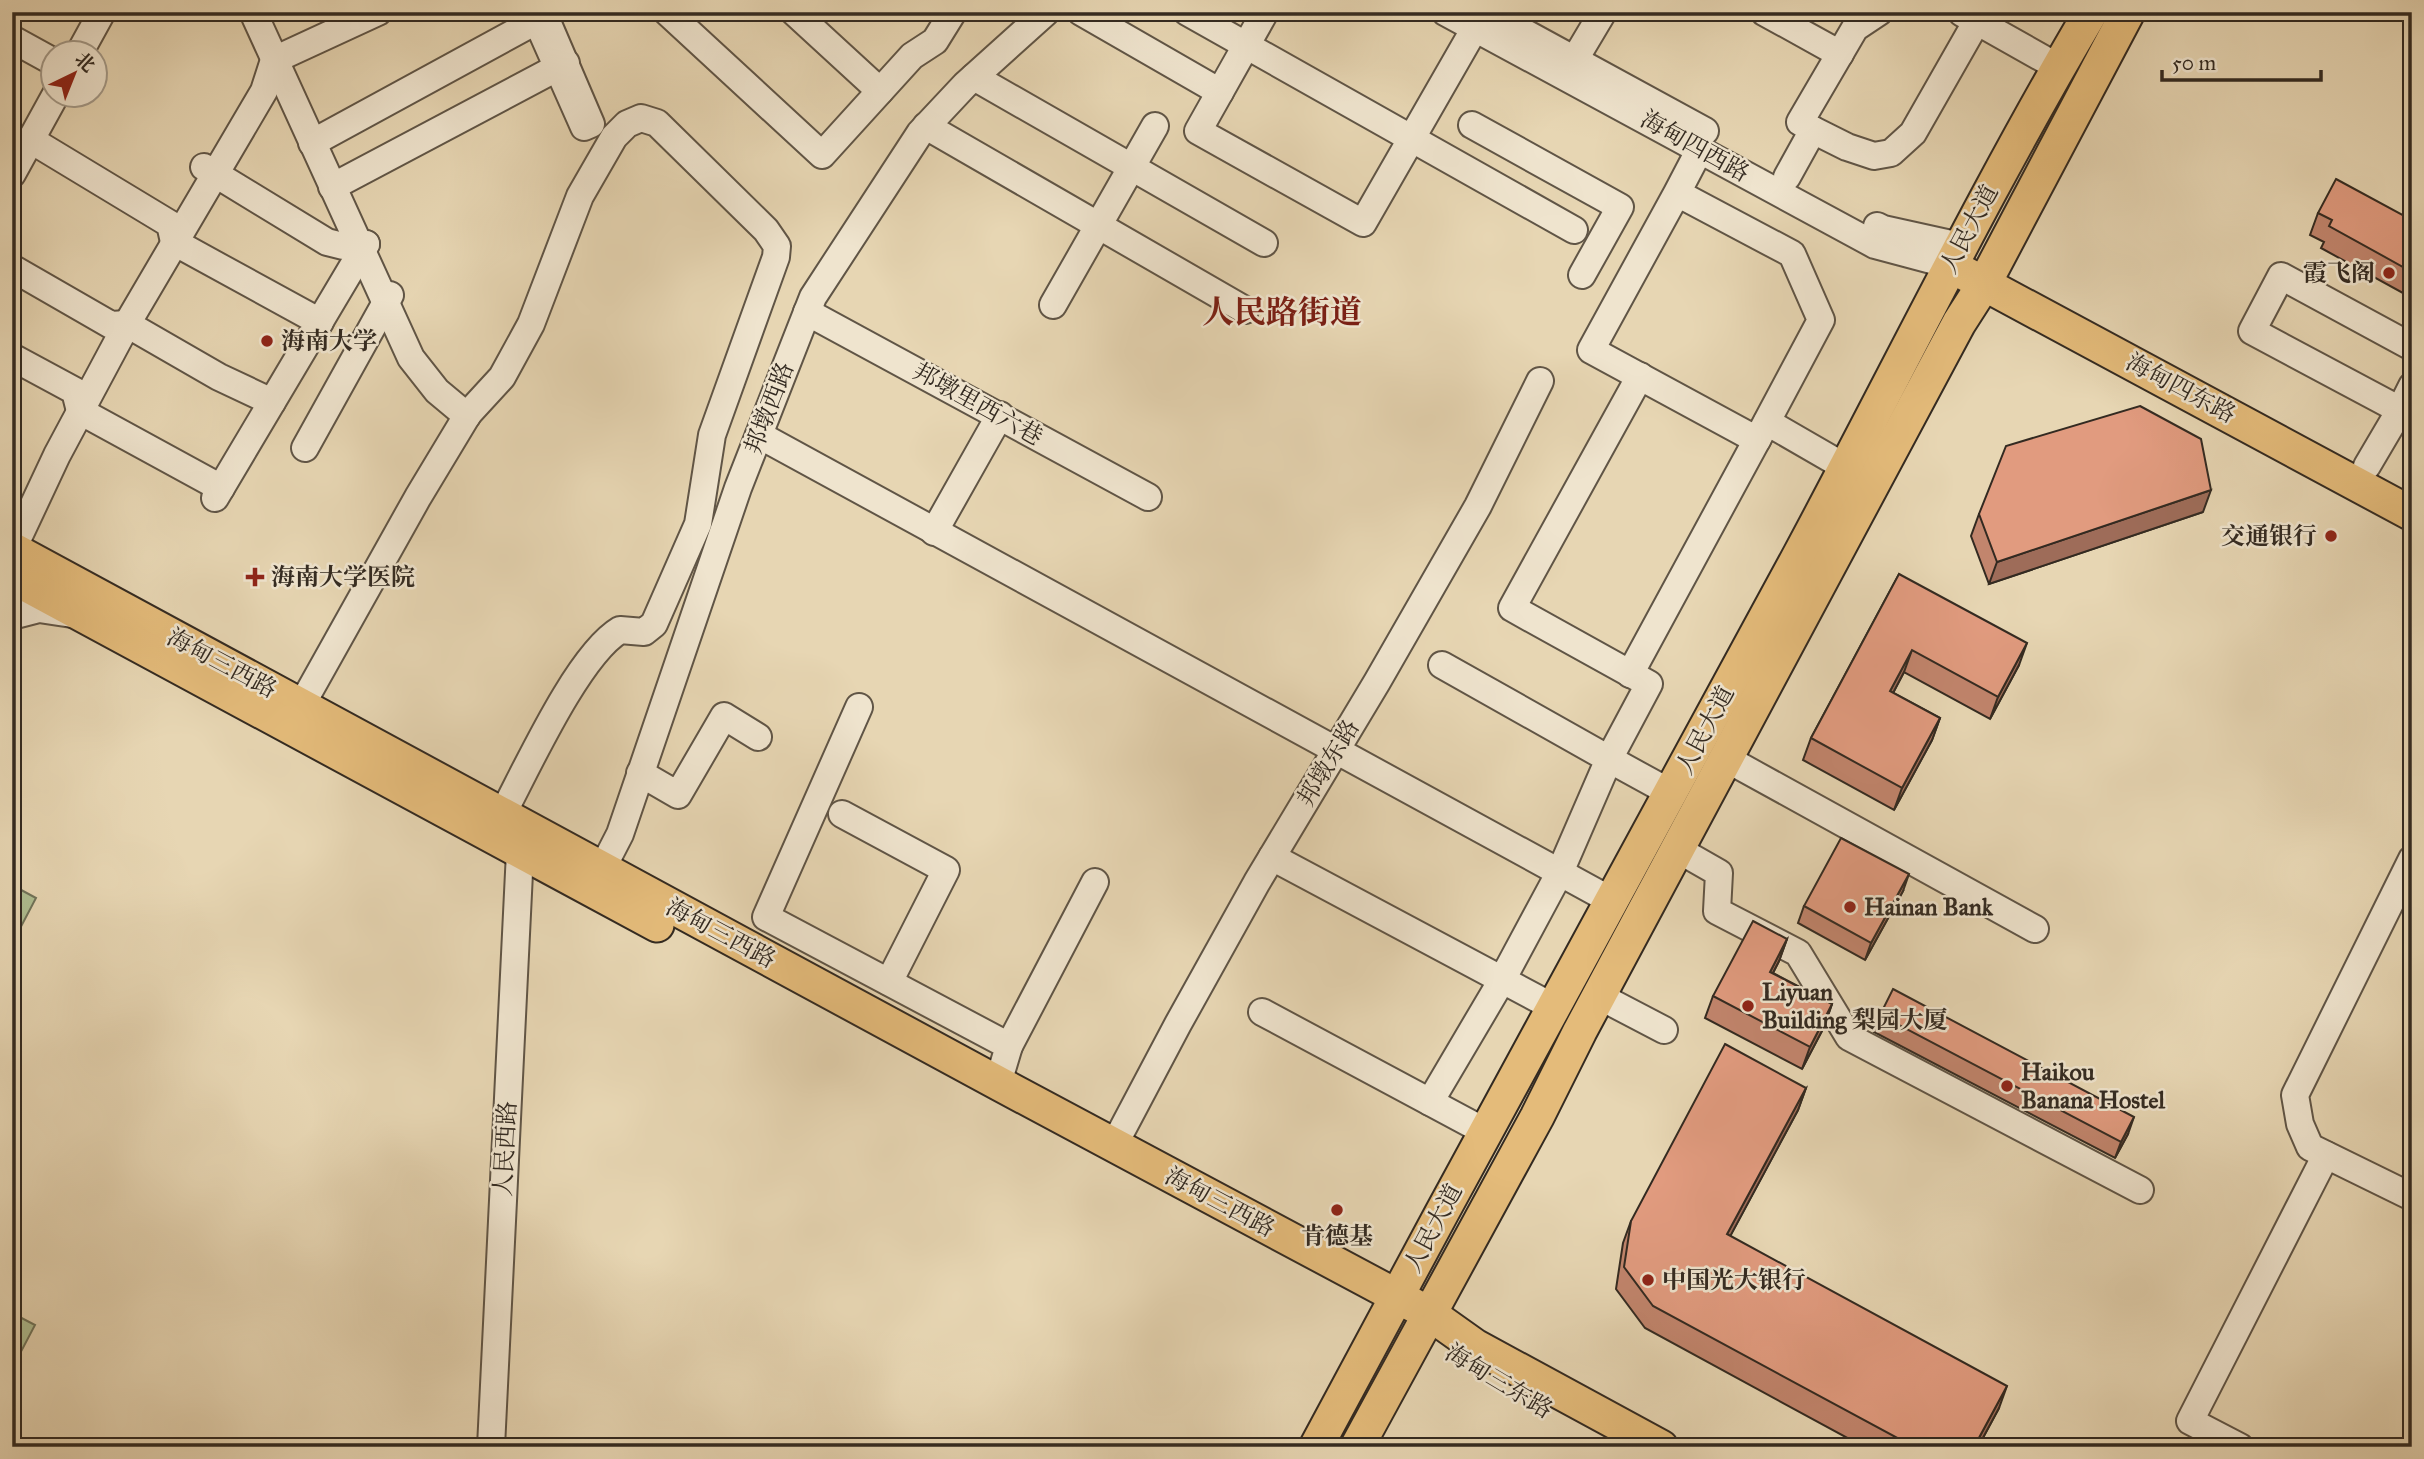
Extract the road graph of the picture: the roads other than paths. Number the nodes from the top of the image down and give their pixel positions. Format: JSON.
{"nodes":[{"id":1,"x":102,"y":12,"type":"edge"},
{"id":2,"x":253,"y":12,"type":"edge"},
{"id":3,"x":259,"y":12,"type":"edge"},
{"id":4,"x":667,"y":12,"type":"edge"},
{"id":5,"x":794,"y":12,"type":"edge"},
{"id":6,"x":1046,"y":12,"type":"edge"},
{"id":7,"x":1081,"y":12,"type":"edge"},
{"id":8,"x":1187,"y":12,"type":"edge"},
{"id":9,"x":1265,"y":12,"type":"edge"},
{"id":10,"x":1445,"y":12,"type":"edge"},
{"id":11,"x":1603,"y":12,"type":"edge"},
{"id":12,"x":1764,"y":12,"type":"edge"},
{"id":13,"x":1879,"y":12,"type":"edge"},
{"id":14,"x":2091,"y":12,"type":"edge"},
{"id":15,"x":2128,"y":12,"type":"edge"},
{"id":16,"x":357,"y":15,"type":"edge"},
{"id":17,"x":538,"y":15,"type":"edge"},
{"id":18,"x":1972,"y":15,"type":"edge"},
{"id":19,"x":941,"y":18,"type":"edge"},
{"id":20,"x":1481,"y":20,"type":"edge"},
{"id":21,"x":88,"y":38,"type":"edge"},
{"id":22,"x":12,"y":39,"type":"edge"},
{"id":23,"x":1246,"y":47,"type":"junction"},
{"id":24,"x":38,"y":53,"type":"edge"},
{"id":25,"x":275,"y":54,"type":"junction"},
{"id":26,"x":1840,"y":54,"type":"junction"},
{"id":27,"x":1575,"y":59,"type":"junction"},
{"id":28,"x":2058,"y":67,"type":"junction"},
{"id":29,"x":974,"y":77,"type":"junction"},
{"id":30,"x":880,"y":91,"type":"junction"},
{"id":31,"x":1220,"y":92,"type":"junction"},
{"id":32,"x":48,"y":108,"type":"edge"},
{"id":33,"x":1472,"y":125,"type":"dead end"},
{"id":34,"x":926,"y":126,"type":"junction"},
{"id":35,"x":1155,"y":126,"type":"dead end"},
{"id":36,"x":1813,"y":130,"type":"junction"},
{"id":37,"x":313,"y":136,"type":"junction"},
{"id":38,"x":1411,"y":140,"type":"junction"},
{"id":39,"x":1700,"y":149,"type":"junction"},
{"id":40,"x":19,"y":155,"type":"edge"},
{"id":41,"x":1132,"y":167,"type":"junction"},
{"id":42,"x":210,"y":170,"type":"junction"},
{"id":43,"x":1787,"y":177,"type":"junction"},
{"id":44,"x":335,"y":186,"type":"junction"},
{"id":45,"x":1583,"y":187,"type":"junction"},
{"id":46,"x":1676,"y":193,"type":"junction"},
{"id":47,"x":1098,"y":226,"type":"junction"},
{"id":48,"x":172,"y":233,"type":"junction"},
{"id":49,"x":1264,"y":243,"type":"dead end"},
{"id":50,"x":362,"y":247,"type":"junction"},
{"id":51,"x":1955,"y":255,"type":"junction"},
{"id":52,"x":12,"y":268,"type":"edge"},
{"id":53,"x":1989,"y":274,"type":"junction"},
{"id":54,"x":1582,"y":275,"type":"dead end"},
{"id":55,"x":388,"y":299,"type":"junction"},
{"id":56,"x":1053,"y":305,"type":"dead end"},
{"id":57,"x":1245,"y":310,"type":"dead end"},
{"id":58,"x":807,"y":312,"type":"junction"},
{"id":59,"x":320,"y":322,"type":"junction"},
{"id":60,"x":119,"y":325,"type":"junction"},
{"id":61,"x":2412,"y":347,"type":"edge"},
{"id":62,"x":12,"y":357,"type":"edge"},
{"id":63,"x":1640,"y":376,"type":"junction"},
{"id":64,"x":1540,"y":381,"type":"dead end"},
{"id":65,"x":2412,"y":386,"type":"edge"},
{"id":66,"x":78,"y":401,"type":"junction"},
{"id":67,"x":272,"y":402,"type":"junction"},
{"id":68,"x":469,"y":413,"type":"junction"},
{"id":69,"x":2406,"y":413,"type":"edge"},
{"id":70,"x":1000,"y":415,"type":"junction"},
{"id":71,"x":1763,"y":430,"type":"junction"},
{"id":72,"x":759,"y":435,"type":"junction"},
{"id":73,"x":305,"y":448,"type":"dead end"},
{"id":74,"x":2367,"y":466,"type":"junction"},
{"id":75,"x":1845,"y":467,"type":"junction"},
{"id":76,"x":2412,"y":489,"type":"edge"},
{"id":77,"x":1148,"y":497,"type":"dead end"},
{"id":78,"x":2412,"y":514,"type":"edge"},
{"id":79,"x":12,"y":524,"type":"edge"},
{"id":80,"x":934,"y":532,"type":"junction"},
{"id":81,"x":12,"y":550,"type":"edge"},
{"id":82,"x":12,"y":578,"type":"edge"},
{"id":83,"x":12,"y":616,"type":"edge"},
{"id":84,"x":88,"y":618,"type":"junction"},
{"id":85,"x":1442,"y":665,"type":"dead end"},
{"id":86,"x":1630,"y":674,"type":"junction"},
{"id":87,"x":301,"y":706,"type":"junction"},
{"id":88,"x":859,"y":707,"type":"dead end"},
{"id":89,"x":758,"y":737,"type":"dead end"},
{"id":90,"x":1335,"y":750,"type":"junction"},
{"id":91,"x":1609,"y":759,"type":"junction"},
{"id":92,"x":1727,"y":759,"type":"junction"},
{"id":93,"x":640,"y":773,"type":"junction"},
{"id":94,"x":1671,"y":793,"type":"junction"},
{"id":95,"x":842,"y":814,"type":"dead end"},
{"id":96,"x":502,"y":815,"type":"junction"},
{"id":97,"x":1677,"y":849,"type":"junction"},
{"id":98,"x":520,"y":852,"type":"junction"},
{"id":99,"x":1272,"y":857,"type":"junction"},
{"id":100,"x":2412,"y":859,"type":"edge"},
{"id":101,"x":602,"y":869,"type":"junction"},
{"id":102,"x":1560,"y":872,"type":"junction"},
{"id":103,"x":1095,"y":882,"type":"dead end"},
{"id":104,"x":1612,"y":901,"type":"junction"},
{"id":105,"x":2035,"y":929,"type":"dead end"},
{"id":106,"x":1502,"y":980,"type":"junction"},
{"id":107,"x":889,"y":982,"type":"junction"},
{"id":108,"x":1599,"y":996,"type":"junction"},
{"id":109,"x":1555,"y":1008,"type":"junction"},
{"id":110,"x":1262,"y":1012,"type":"dead end"},
{"id":111,"x":1664,"y":1030,"type":"dead end"},
{"id":112,"x":1009,"y":1046,"type":"junction"},
{"id":113,"x":998,"y":1083,"type":"junction"},
{"id":114,"x":1430,"y":1102,"type":"junction"},
{"id":115,"x":1486,"y":1132,"type":"junction"},
{"id":116,"x":1114,"y":1145,"type":"junction"},
{"id":117,"x":2326,"y":1155,"type":"junction"},
{"id":118,"x":2140,"y":1191,"type":"dead end"},
{"id":119,"x":2412,"y":1197,"type":"edge"},
{"id":120,"x":1392,"y":1304,"type":"junction"},
{"id":121,"x":1426,"y":1323,"type":"junction"},
{"id":122,"x":491,"y":1447,"type":"edge"},
{"id":123,"x":1316,"y":1447,"type":"edge"},
{"id":124,"x":1357,"y":1447,"type":"edge"},
{"id":125,"x":1617,"y":1447,"type":"edge"},
{"id":126,"x":1661,"y":1447,"type":"edge"},
{"id":127,"x":2240,"y":1447,"type":"edge"}],
"edges":[{"from":1,"to":21,"type":"street"},
{"from":2,"to":25,"type":"street"},
{"from":3,"to":25,"type":"street"},
{"from":4,"to":30,"type":"street"},
{"from":5,"to":30,"type":"street"},
{"from":6,"to":29,"type":"street","name":"邦墩西路"},
{"from":7,"to":31,"type":"street"},
{"from":8,"to":23,"type":"street"},
{"from":9,"to":23,"type":"street"},
{"from":10,"to":20,"type":"street","name":"海甸四西路"},
{"from":11,"to":27,"type":"street"},
{"from":12,"to":26,"type":"street"},
{"from":13,"to":26,"type":"street"},
{"from":14,"to":28,"type":"main road","name":"人民大道"},
{"from":15,"to":53,"type":"main road","name":"人民大道"},
{"from":16,"to":25,"type":"street"},
{"from":17,"to":37,"type":"street"},
{"from":17,"to":44,"type":"street"},
{"from":18,"to":28,"type":"street"},
{"from":18,"to":36,"type":"street"},
{"from":19,"to":30,"type":"street"},
{"from":20,"to":27,"type":"street","name":"海甸四西路"},
{"from":20,"to":38,"type":"street"},
{"from":20,"to":39,"type":"street","name":"海甸四西路"},
{"from":22,"to":24,"type":"street"},
{"from":23,"to":31,"type":"street"},
{"from":23,"to":38,"type":"street"},
{"from":25,"to":37,"type":"street"},
{"from":25,"to":42,"type":"street"},
{"from":26,"to":36,"type":"street"},
{"from":27,"to":43,"type":"street","name":"海甸四西路"},
{"from":28,"to":51,"type":"main road","name":"人民大道"},
{"from":29,"to":34,"type":"street","name":"邦墩西路"},
{"from":29,"to":41,"type":"street"},
{"from":31,"to":38,"type":"street"},
{"from":32,"to":40,"type":"street"},
{"from":33,"to":45,"type":"street"},
{"from":34,"to":47,"type":"street"},
{"from":34,"to":58,"type":"street","name":"邦墩西路"},
{"from":35,"to":41,"type":"street"},
{"from":36,"to":43,"type":"street"},
{"from":37,"to":44,"type":"street"},
{"from":38,"to":45,"type":"street"},
{"from":39,"to":46,"type":"street"},
{"from":39,"to":51,"type":"street","name":"海甸四西路"},
{"from":40,"to":48,"type":"street"},
{"from":41,"to":47,"type":"street"},
{"from":41,"to":49,"type":"street"},
{"from":42,"to":48,"type":"street"},
{"from":42,"to":50,"type":"street"},
{"from":43,"to":51,"type":"street","name":"海甸四西路"},
{"from":44,"to":50,"type":"street"},
{"from":45,"to":54,"type":"street"},
{"from":46,"to":63,"type":"street"},
{"from":46,"to":71,"type":"street"},
{"from":47,"to":56,"type":"street"},
{"from":47,"to":57,"type":"street"},
{"from":48,"to":59,"type":"street"},
{"from":48,"to":60,"type":"street"},
{"from":50,"to":55,"type":"street"},
{"from":50,"to":59,"type":"street"},
{"from":51,"to":53,"type":"main road","name":"海甸四东路"},
{"from":51,"to":75,"type":"main road","name":"人民大道"},
{"from":52,"to":60,"type":"street"},
{"from":53,"to":74,"type":"main road","name":"海甸四东路"},
{"from":53,"to":78,"type":"main road","name":"海甸四东路"},
{"from":53,"to":92,"type":"main road","name":"人民大道"},
{"from":55,"to":68,"type":"street"},
{"from":55,"to":73,"type":"street"},
{"from":58,"to":70,"type":"street","name":"邦墩里西六巷"},
{"from":58,"to":72,"type":"street","name":"邦墩西路"},
{"from":59,"to":67,"type":"street"},
{"from":60,"to":66,"type":"street"},
{"from":60,"to":67,"type":"street"},
{"from":61,"to":69,"type":"street"},
{"from":62,"to":66,"type":"street"},
{"from":63,"to":71,"type":"street"},
{"from":63,"to":86,"type":"street"},
{"from":64,"to":90,"type":"street","name":"邦墩东路"},
{"from":65,"to":69,"type":"street"},
{"from":66,"to":67,"type":"street"},
{"from":66,"to":79,"type":"street"},
{"from":66,"to":81,"type":"street"},
{"from":68,"to":87,"type":"street"},
{"from":68,"to":96,"type":"street"},
{"from":69,"to":74,"type":"street"},
{"from":70,"to":77,"type":"street","name":"邦墩里西六巷"},
{"from":70,"to":80,"type":"street"},
{"from":71,"to":75,"type":"street"},
{"from":71,"to":86,"type":"street"},
{"from":72,"to":80,"type":"street"},
{"from":72,"to":93,"type":"street","name":"邦墩西路"},
{"from":74,"to":76,"type":"main road","name":"海甸四东路"},
{"from":75,"to":94,"type":"main road","name":"人民大道"},
{"from":80,"to":90,"type":"street"},
{"from":81,"to":87,"type":"main road","name":"海甸三西路"},
{"from":82,"to":84,"type":"main road","name":"海甸三西路"},
{"from":83,"to":84,"type":"street"},
{"from":84,"to":98,"type":"main road","name":"海甸三西路"},
{"from":85,"to":91,"type":"street"},
{"from":86,"to":91,"type":"street"},
{"from":87,"to":96,"type":"main road","name":"海甸三西路"},
{"from":88,"to":107,"type":"street"},
{"from":89,"to":93,"type":"street"},
{"from":90,"to":99,"type":"street","name":"邦墩东路"},
{"from":90,"to":102,"type":"street"},
{"from":91,"to":94,"type":"street"},
{"from":91,"to":102,"type":"street"},
{"from":92,"to":97,"type":"main road","name":"人民大道"},
{"from":92,"to":105,"type":"street"},
{"from":93,"to":101,"type":"street","name":"邦墩西路"},
{"from":94,"to":104,"type":"main road","name":"人民大道"},
{"from":95,"to":107,"type":"street"},
{"from":96,"to":101,"type":"main road","name":"海甸三西路"},
{"from":97,"to":108,"type":"main road","name":"人民大道"},
{"from":97,"to":118,"type":"street"},
{"from":98,"to":120,"type":"main road","name":"海甸三西路"},
{"from":98,"to":122,"type":"street","name":"人民西路"},
{"from":99,"to":106,"type":"street"},
{"from":99,"to":116,"type":"street","name":"邦墩东路"},
{"from":100,"to":117,"type":"street"},
{"from":101,"to":113,"type":"main road","name":"海甸三西路"},
{"from":102,"to":104,"type":"street"},
{"from":102,"to":106,"type":"street"},
{"from":103,"to":112,"type":"street"},
{"from":104,"to":109,"type":"main road","name":"人民大道"},
{"from":106,"to":109,"type":"street"},
{"from":106,"to":114,"type":"street"},
{"from":107,"to":112,"type":"street"},
{"from":108,"to":111,"type":"street"},
{"from":108,"to":121,"type":"main road","name":"人民大道"},
{"from":109,"to":115,"type":"main road","name":"人民大道"},
{"from":110,"to":114,"type":"street"},
{"from":112,"to":113,"type":"street"},
{"from":113,"to":116,"type":"main road","name":"海甸三西路"},
{"from":114,"to":115,"type":"street"},
{"from":115,"to":120,"type":"main road","name":"人民大道"},
{"from":116,"to":120,"type":"main road","name":"海甸三西路"},
{"from":117,"to":119,"type":"street"},
{"from":117,"to":127,"type":"street"},
{"from":120,"to":121,"type":"main road","name":"海甸三西路"},
{"from":120,"to":123,"type":"main road","name":"人民大道"},
{"from":121,"to":124,"type":"main road","name":"人民大道"},
{"from":121,"to":125,"type":"main road","name":"海甸三东路"},
{"from":121,"to":126,"type":"main road"}]}
